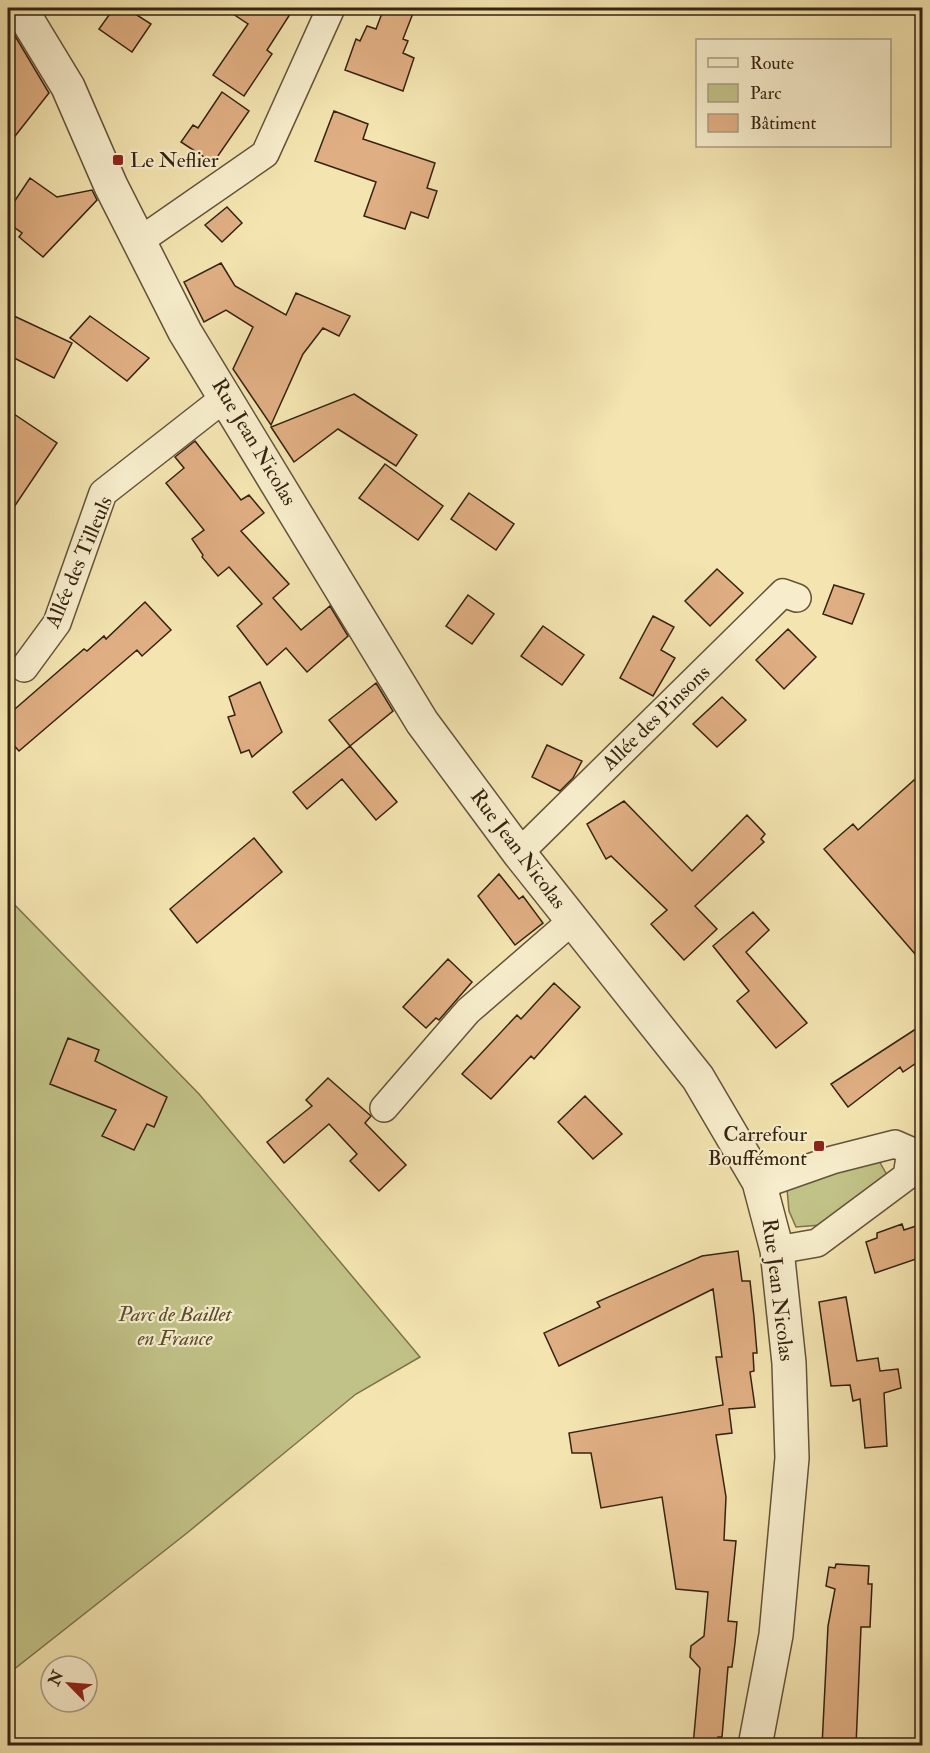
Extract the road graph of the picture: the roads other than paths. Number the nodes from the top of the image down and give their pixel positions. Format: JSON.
{"nodes":[{"id":1,"x":20,"y":8,"type":"edge"},
{"id":2,"x":331,"y":8,"type":"edge"},
{"id":3,"x":138,"y":242,"type":"junction"},
{"id":4,"x":226,"y":396,"type":"junction"},
{"id":5,"x":797,"y":598,"type":"dead end"},
{"id":6,"x":24,"y":668,"type":"dead end"},
{"id":7,"x":519,"y":853,"type":"junction"},
{"id":8,"x":573,"y":920,"type":"junction"},
{"id":9,"x":384,"y":1108,"type":"dead end"},
{"id":10,"x":917,"y":1149,"type":"edge"},
{"id":11,"x":759,"y":1182,"type":"junction"},
{"id":12,"x":777,"y":1250,"type":"junction"},
{"id":13,"x":755,"y":1746,"type":"edge"}],
"edges":[{"from":1,"to":3,"type":"street","name":"Rue Jean Nicolas"},
{"from":2,"to":3,"type":"street"},
{"from":3,"to":4,"type":"street","name":"Rue Jean Nicolas"},
{"from":4,"to":6,"type":"street","name":"Allée des Tilleuls"},
{"from":4,"to":7,"type":"street","name":"Rue Jean Nicolas"},
{"from":5,"to":7,"type":"street","name":"Allée des Pinsons"},
{"from":7,"to":8,"type":"street","name":"Rue Jean Nicolas"},
{"from":8,"to":9,"type":"street"},
{"from":8,"to":11,"type":"street","name":"Rue Jean Nicolas"},
{"from":10,"to":11,"type":"street"},
{"from":10,"to":12,"type":"street"},
{"from":11,"to":12,"type":"street","name":"Rue Jean Nicolas"},
{"from":12,"to":13,"type":"street","name":"Rue Jean Nicolas"}]}
